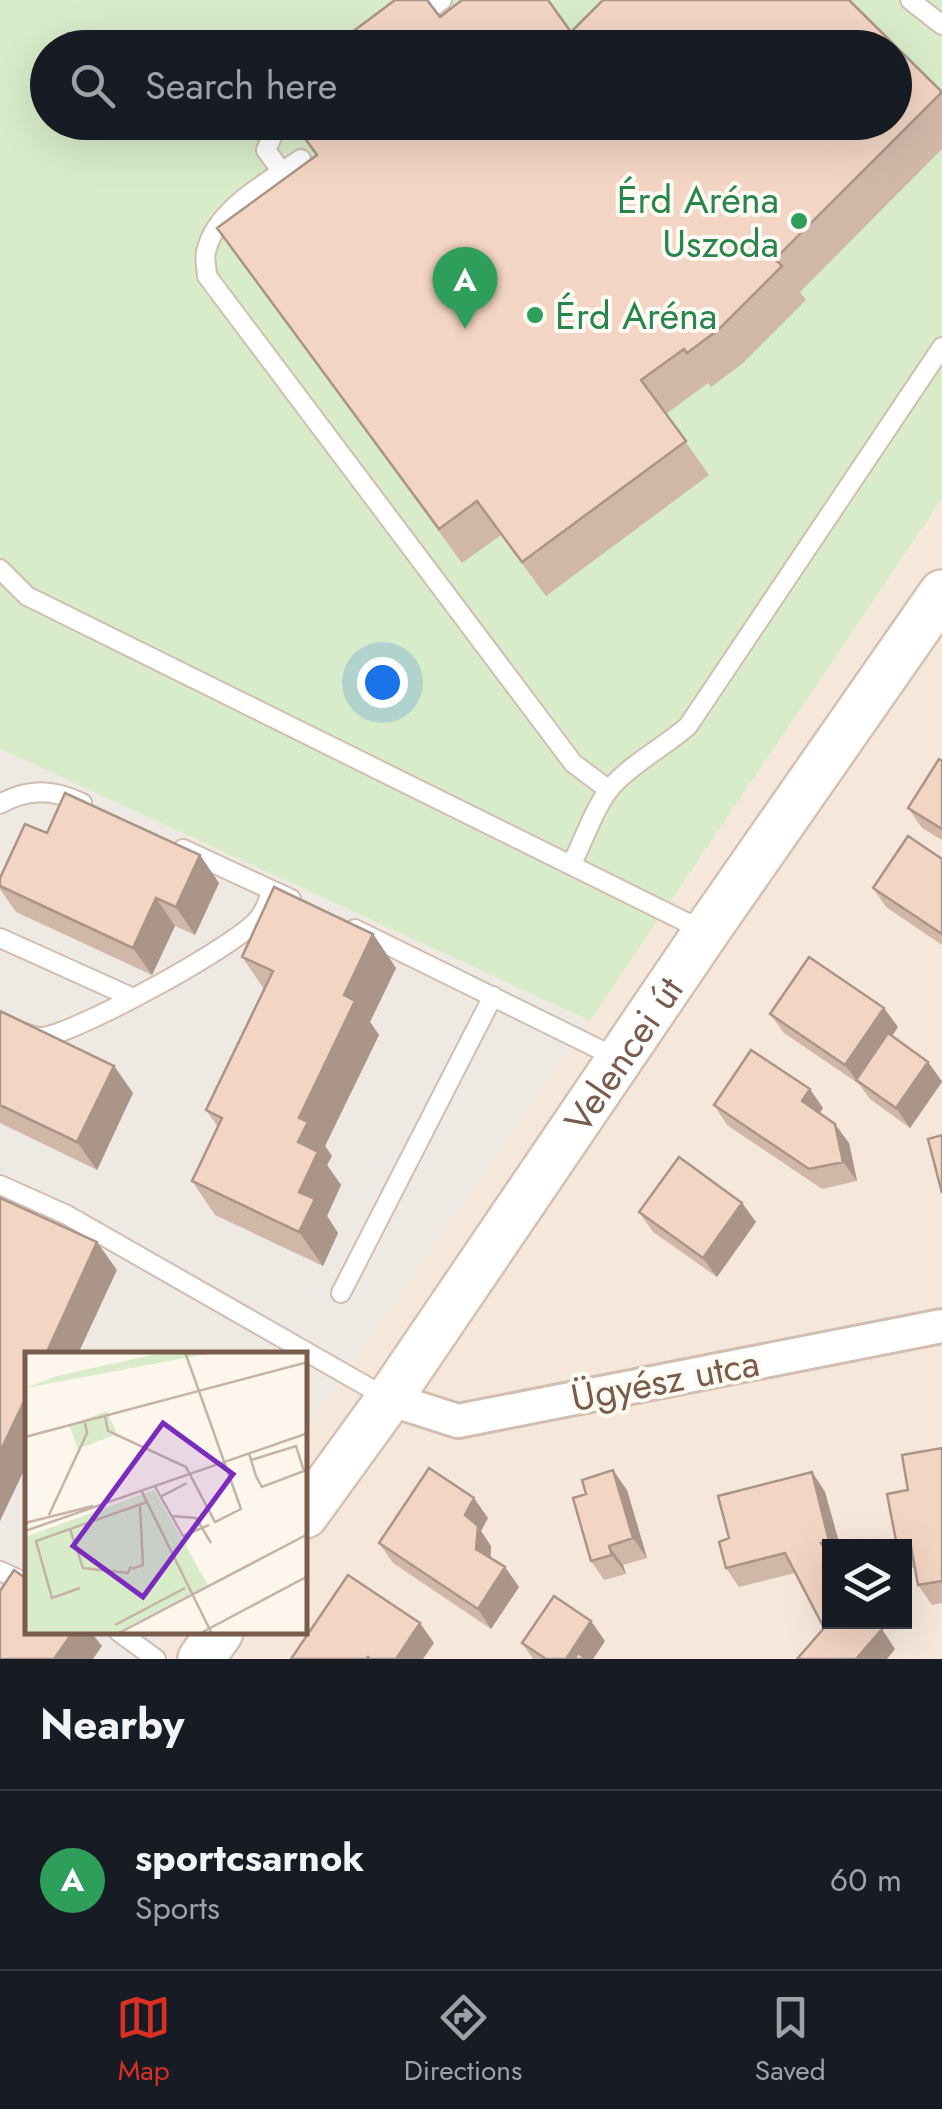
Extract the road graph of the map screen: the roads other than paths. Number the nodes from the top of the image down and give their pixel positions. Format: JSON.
{"nodes":[{"id":1,"x":442,"y":0,"type":"edge"},
{"id":2,"x":910,"y":0,"type":"edge"},
{"id":3,"x":942,"y":24,"type":"edge"},
{"id":4,"x":401,"y":30,"type":"edge"},
{"id":5,"x":271,"y":140,"type":"edge"},
{"id":6,"x":300,"y":160,"type":"edge"},
{"id":7,"x":282,"y":172,"type":"junction"},
{"id":8,"x":300,"y":198,"type":"edge"},
{"id":9,"x":942,"y":347,"type":"edge"},
{"id":10,"x":0,"y":569,"type":"edge"},
{"id":11,"x":942,"y":593,"type":"edge"},
{"id":12,"x":609,"y":790,"type":"junction"},
{"id":13,"x":0,"y":804,"type":"edge"},
{"id":14,"x":98,"y":810,"type":"edge"},
{"id":15,"x":168,"y":842,"type":"edge"},
{"id":16,"x":571,"y":866,"type":"junction"},
{"id":17,"x":272,"y":890,"type":"junction"},
{"id":18,"x":304,"y":906,"type":"edge"},
{"id":19,"x":337,"y":920,"type":"edge"},
{"id":20,"x":706,"y":932,"type":"junction"},
{"id":21,"x":0,"y":938,"type":"edge"},
{"id":22,"x":493,"y":996,"type":"junction"},
{"id":23,"x":131,"y":998,"type":"junction"},
{"id":24,"x":0,"y":1022,"type":"edge"},
{"id":25,"x":620,"y":1060,"type":"junction"},
{"id":26,"x":0,"y":1185,"type":"edge"},
{"id":27,"x":341,"y":1293,"type":"dead end"},
{"id":28,"x":942,"y":1326,"type":"edge"},
{"id":29,"x":306,"y":1352,"type":"edge"},
{"id":30,"x":308,"y":1353,"type":"edge"},
{"id":31,"x":389,"y":1400,"type":"junction"},
{"id":32,"x":308,"y":1511,"type":"edge"},
{"id":33,"x":0,"y":1572,"type":"edge"},
{"id":34,"x":25,"y":1583,"type":"edge"},
{"id":35,"x":122,"y":1634,"type":"edge"},
{"id":36,"x":219,"y":1634,"type":"edge"},
{"id":37,"x":156,"y":1659,"type":"edge"},
{"id":38,"x":200,"y":1659,"type":"edge"}],
"edges":[{"from":1,"to":4,"type":"lane"},
{"from":2,"to":3,"type":"lane"},
{"from":5,"to":7,"type":"lane"},
{"from":6,"to":7,"type":"lane"},
{"from":7,"to":8,"type":"lane"},
{"from":7,"to":12,"type":"lane"},
{"from":9,"to":12,"type":"lane"},
{"from":10,"to":16,"type":"lane"},
{"from":11,"to":20,"type":"main road","name":"Velencei út"},
{"from":12,"to":16,"type":"lane"},
{"from":13,"to":14,"type":"lane"},
{"from":15,"to":17,"type":"lane"},
{"from":16,"to":20,"type":"lane"},
{"from":17,"to":18,"type":"lane"},
{"from":17,"to":23,"type":"lane"},
{"from":19,"to":22,"type":"lane"},
{"from":20,"to":25,"type":"main road","name":"Velencei út"},
{"from":21,"to":23,"type":"lane"},
{"from":22,"to":25,"type":"lane"},
{"from":22,"to":27,"type":"lane"},
{"from":23,"to":24,"type":"lane"},
{"from":25,"to":31,"type":"main road","name":"Velencei út"},
{"from":26,"to":29,"type":"lane"},
{"from":28,"to":31,"type":"street","name":"Ügyész utca"},
{"from":30,"to":31,"type":"lane"},
{"from":31,"to":32,"type":"main road","name":"Velencei út"},
{"from":33,"to":34,"type":"lane"},
{"from":35,"to":37,"type":"lane"},
{"from":36,"to":38,"type":"main road"}]}
